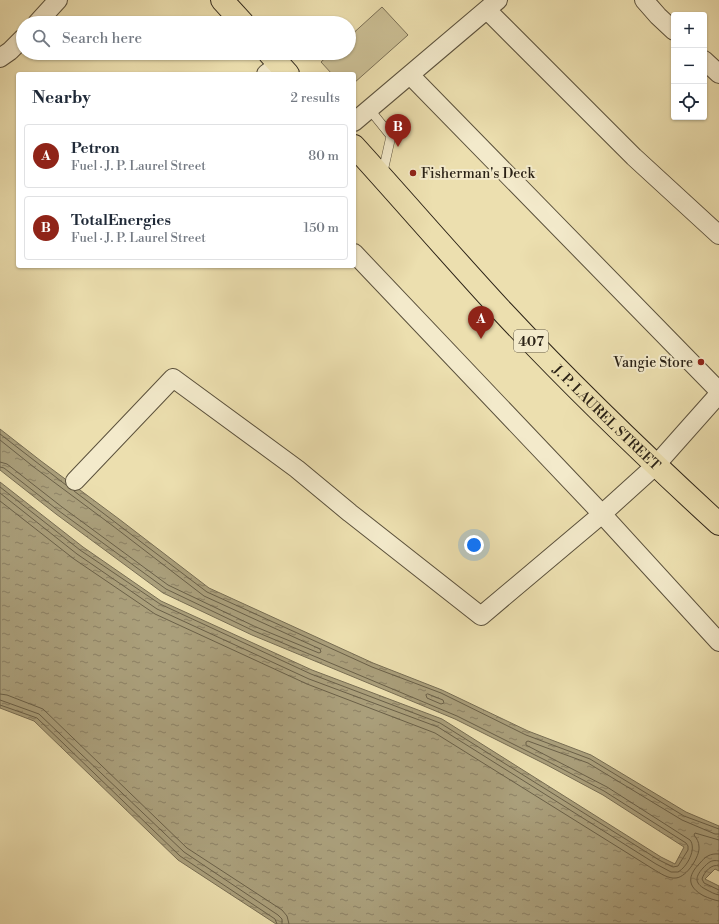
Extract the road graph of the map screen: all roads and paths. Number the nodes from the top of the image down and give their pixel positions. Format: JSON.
{"nodes":[{"id":1,"x":58,"y":0,"type":"edge"},
{"id":2,"x":222,"y":0,"type":"edge"},
{"id":3,"x":644,"y":0,"type":"edge"},
{"id":4,"x":493,"y":5,"type":"edge"},
{"id":5,"x":43,"y":16,"type":"edge"},
{"id":6,"x":237,"y":16,"type":"edge"},
{"id":7,"x":671,"y":28,"type":"edge"},
{"id":8,"x":16,"y":46,"type":"edge"},
{"id":9,"x":0,"y":58,"type":"edge"},
{"id":10,"x":707,"y":63,"type":"edge"},
{"id":11,"x":719,"y":74,"type":"edge"},
{"id":12,"x":410,"y":76,"type":"junction"},
{"id":13,"x":370,"y":110,"type":"junction"},
{"id":14,"x":356,"y":120,"type":"edge"},
{"id":15,"x":356,"y":148,"type":"edge"},
{"id":16,"x":382,"y":177,"type":"junction"},
{"id":17,"x":719,"y":235,"type":"edge"},
{"id":18,"x":356,"y":255,"type":"edge"},
{"id":19,"x":719,"y":393,"type":"edge"},
{"id":20,"x":655,"y":466,"type":"junction"},
{"id":21,"x":75,"y":481,"type":"dead end"},
{"id":22,"x":602,"y":514,"type":"junction"},
{"id":23,"x":719,"y":524,"type":"edge"},
{"id":24,"x":719,"y":642,"type":"edge"}],
"edges":[{"from":1,"to":5,"type":"street"},
{"from":2,"to":6,"type":"main road"},
{"from":3,"to":7,"type":"street"},
{"from":4,"to":12,"type":"street"},
{"from":4,"to":17,"type":"street"},
{"from":8,"to":9,"type":"street"},
{"from":10,"to":11,"type":"street"},
{"from":12,"to":13,"type":"street"},
{"from":12,"to":19,"type":"street"},
{"from":13,"to":14,"type":"street"},
{"from":13,"to":16,"type":"lane"},
{"from":15,"to":16,"type":"main road","name":"J. P. LAUREL STREET","number":"407"},
{"from":16,"to":20,"type":"main road","name":"J. P. LAUREL STREET","number":"407"},
{"from":18,"to":22,"type":"street"},
{"from":19,"to":20,"type":"street"},
{"from":20,"to":22,"type":"street"},
{"from":20,"to":23,"type":"main road","name":"J. P. LAUREL STREET","number":"407"},
{"from":21,"to":22,"type":"street"},
{"from":22,"to":24,"type":"street"}]}
